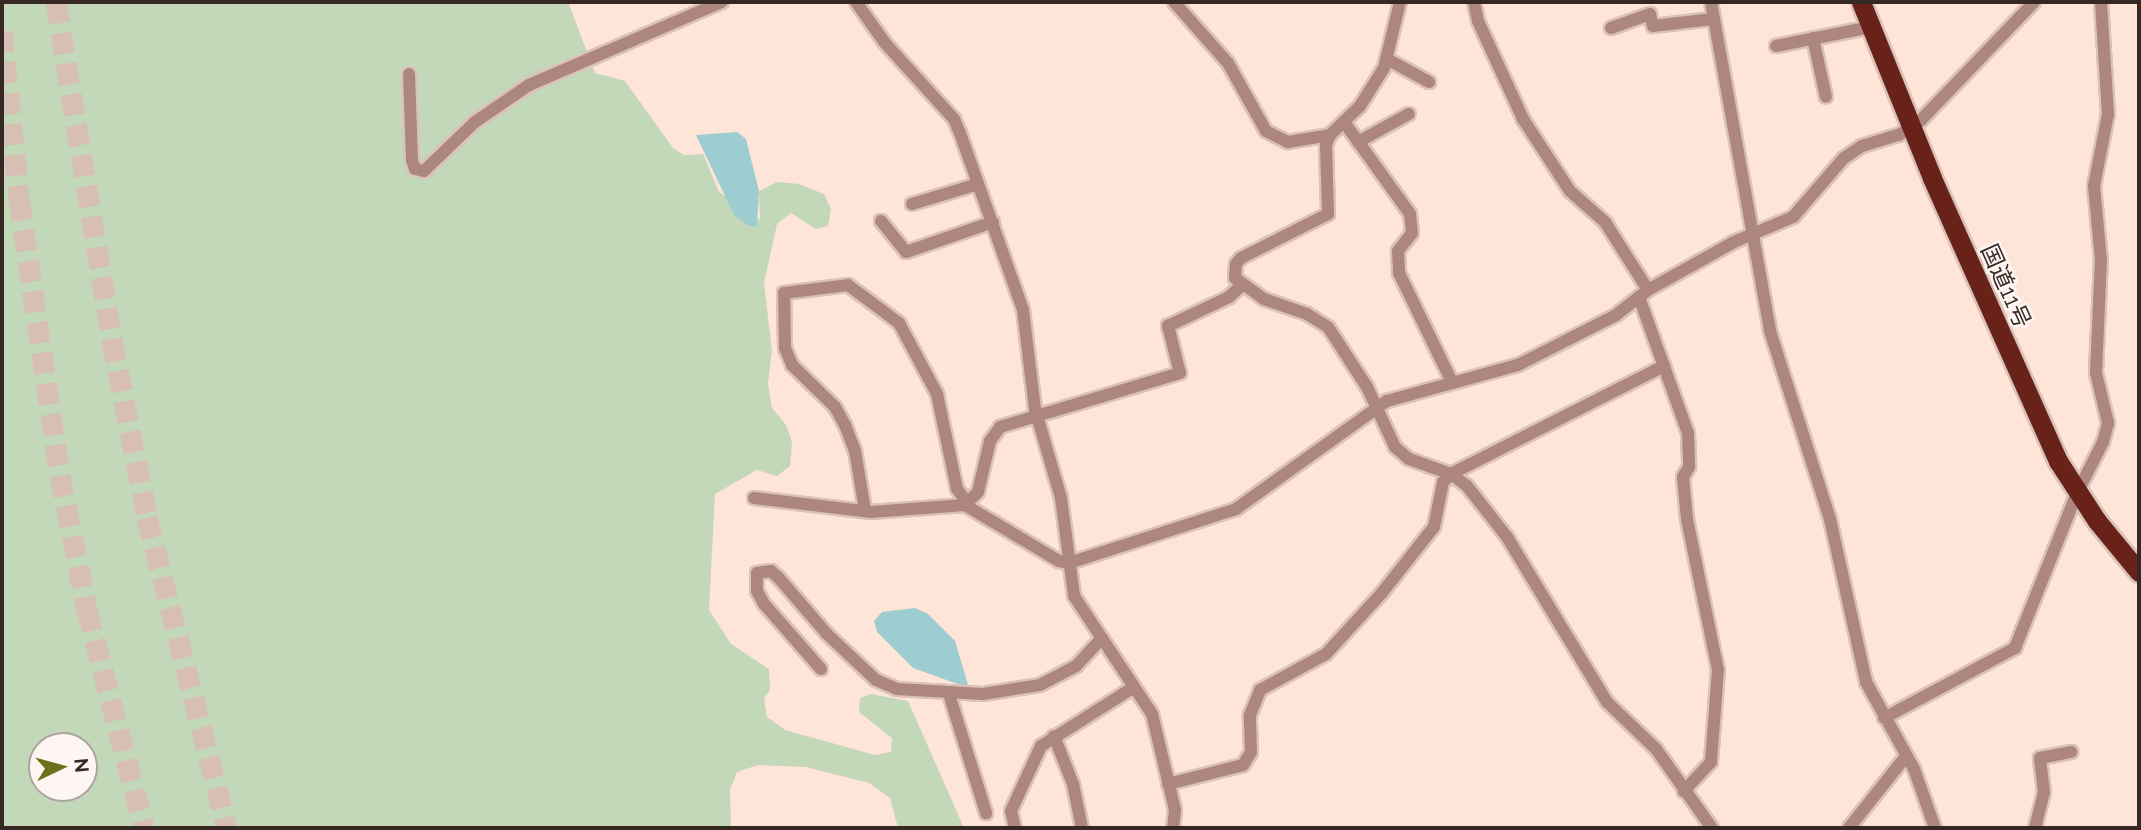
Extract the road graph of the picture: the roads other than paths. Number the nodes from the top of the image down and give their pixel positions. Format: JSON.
{"nodes":[{"id":1,"x":722,"y":2,"type":"edge"},
{"id":2,"x":856,"y":2,"type":"edge"},
{"id":3,"x":1174,"y":2,"type":"edge"},
{"id":4,"x":1400,"y":2,"type":"edge"},
{"id":5,"x":1474,"y":2,"type":"edge"},
{"id":6,"x":1711,"y":2,"type":"edge"},
{"id":7,"x":1861,"y":2,"type":"edge"},
{"id":8,"x":2034,"y":2,"type":"edge"},
{"id":9,"x":2101,"y":2,"type":"edge"},
{"id":10,"x":701,"y":5,"type":"edge"},
{"id":11,"x":1713,"y":19,"type":"junction"},
{"id":12,"x":1871,"y":27,"type":"junction"},
{"id":13,"x":1611,"y":28,"type":"dead end"},
{"id":14,"x":1813,"y":38,"type":"junction"},
{"id":15,"x":1776,"y":46,"type":"dead end"},
{"id":16,"x":1387,"y":60,"type":"junction"},
{"id":17,"x":409,"y":74,"type":"dead end"},
{"id":18,"x":1429,"y":82,"type":"dead end"},
{"id":19,"x":1826,"y":97,"type":"dead end"},
{"id":20,"x":1409,"y":114,"type":"dead end"},
{"id":21,"x":1344,"y":122,"type":"junction"},
{"id":22,"x":1911,"y":127,"type":"junction"},
{"id":23,"x":1330,"y":135,"type":"junction"},
{"id":24,"x":1358,"y":142,"type":"junction"},
{"id":25,"x":978,"y":184,"type":"junction"},
{"id":26,"x":912,"y":204,"type":"dead end"},
{"id":27,"x":881,"y":222,"type":"dead end"},
{"id":28,"x":993,"y":222,"type":"junction"},
{"id":29,"x":1751,"y":234,"type":"junction"},
{"id":30,"x":1241,"y":286,"type":"junction"},
{"id":31,"x":1644,"y":294,"type":"junction"},
{"id":32,"x":1664,"y":366,"type":"junction"},
{"id":33,"x":1452,"y":383,"type":"junction"},
{"id":34,"x":1377,"y":409,"type":"junction"},
{"id":35,"x":1036,"y":414,"type":"junction"},
{"id":36,"x":1451,"y":474,"type":"junction"},
{"id":37,"x":2077,"y":493,"type":"junction"},
{"id":38,"x":754,"y":498,"type":"dead end"},
{"id":39,"x":965,"y":503,"type":"junction"},
{"id":40,"x":865,"y":510,"type":"junction"},
{"id":41,"x":1069,"y":563,"type":"junction"},
{"id":42,"x":2137,"y":568,"type":"edge"},
{"id":43,"x":1102,"y":638,"type":"junction"},
{"id":44,"x":821,"y":669,"type":"dead end"},
{"id":45,"x":1134,"y":687,"type":"junction"},
{"id":46,"x":949,"y":694,"type":"junction"},
{"id":47,"x":1884,"y":718,"type":"junction"},
{"id":48,"x":1054,"y":736,"type":"junction"},
{"id":49,"x":2071,"y":752,"type":"dead end"},
{"id":50,"x":1906,"y":756,"type":"junction"},
{"id":51,"x":1168,"y":784,"type":"junction"},
{"id":52,"x":1684,"y":791,"type":"junction"},
{"id":53,"x":986,"y":813,"type":"dead end"},
{"id":54,"x":1014,"y":828,"type":"edge"},
{"id":55,"x":1082,"y":828,"type":"edge"},
{"id":56,"x":1173,"y":828,"type":"edge"},
{"id":57,"x":1712,"y":828,"type":"edge"},
{"id":58,"x":1849,"y":828,"type":"edge"},
{"id":59,"x":1935,"y":828,"type":"edge"},
{"id":60,"x":2035,"y":828,"type":"edge"}],
"edges":[{"from":1,"to":10,"type":"street"},
{"from":2,"to":25,"type":"street"},
{"from":3,"to":23,"type":"street"},
{"from":4,"to":16,"type":"street"},
{"from":5,"to":31,"type":"street"},
{"from":6,"to":11,"type":"street"},
{"from":7,"to":12,"type":"highway","name":"国道11号"},
{"from":8,"to":22,"type":"street"},
{"from":9,"to":37,"type":"street"},
{"from":10,"to":17,"type":"street"},
{"from":11,"to":13,"type":"street"},
{"from":11,"to":29,"type":"street"},
{"from":12,"to":14,"type":"street"},
{"from":12,"to":22,"type":"highway","name":"国道11号"},
{"from":14,"to":15,"type":"street"},
{"from":14,"to":19,"type":"street"},
{"from":16,"to":18,"type":"street"},
{"from":16,"to":21,"type":"street"},
{"from":20,"to":24,"type":"street"},
{"from":21,"to":23,"type":"street"},
{"from":21,"to":24,"type":"street"},
{"from":22,"to":29,"type":"street"},
{"from":22,"to":37,"type":"highway","name":"国道11号"},
{"from":23,"to":30,"type":"street"},
{"from":24,"to":33,"type":"street"},
{"from":25,"to":26,"type":"street"},
{"from":25,"to":28,"type":"street"},
{"from":27,"to":28,"type":"street"},
{"from":28,"to":35,"type":"street"},
{"from":29,"to":31,"type":"street"},
{"from":29,"to":47,"type":"street"},
{"from":30,"to":34,"type":"street"},
{"from":30,"to":35,"type":"street"},
{"from":31,"to":32,"type":"street"},
{"from":31,"to":33,"type":"street"},
{"from":32,"to":36,"type":"street"},
{"from":32,"to":52,"type":"street"},
{"from":33,"to":34,"type":"street"},
{"from":34,"to":36,"type":"street"},
{"from":34,"to":41,"type":"street"},
{"from":35,"to":39,"type":"street"},
{"from":35,"to":41,"type":"street"},
{"from":36,"to":51,"type":"street"},
{"from":36,"to":52,"type":"street"},
{"from":37,"to":42,"type":"highway","name":"国道11号"},
{"from":37,"to":47,"type":"street"},
{"from":38,"to":40,"type":"street"},
{"from":39,"to":40,"type":"street"},
{"from":39,"to":40,"type":"street"},
{"from":39,"to":41,"type":"street"},
{"from":41,"to":43,"type":"street"},
{"from":43,"to":45,"type":"street"},
{"from":43,"to":46,"type":"street"},
{"from":44,"to":46,"type":"street"},
{"from":45,"to":48,"type":"street"},
{"from":45,"to":51,"type":"street"},
{"from":46,"to":53,"type":"street"},
{"from":47,"to":50,"type":"street"},
{"from":48,"to":54,"type":"street"},
{"from":48,"to":55,"type":"street"},
{"from":49,"to":60,"type":"street"},
{"from":50,"to":58,"type":"street"},
{"from":50,"to":59,"type":"street"},
{"from":51,"to":56,"type":"street"},
{"from":52,"to":57,"type":"street"}]}
